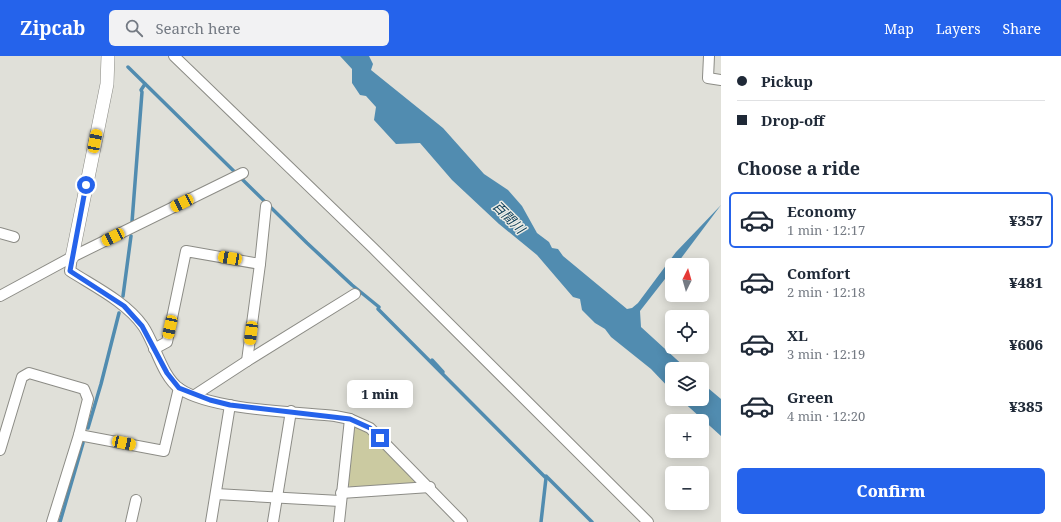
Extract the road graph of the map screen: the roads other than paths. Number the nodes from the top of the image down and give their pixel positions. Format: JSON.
{"nodes":[{"id":1,"x":108,"y":56,"type":"edge"},
{"id":2,"x":174,"y":56,"type":"edge"},
{"id":3,"x":709,"y":56,"type":"edge"},
{"id":4,"x":721,"y":80,"type":"edge"},
{"id":5,"x":240,"y":175,"type":"dead end"},
{"id":6,"x":266,"y":206,"type":"dead end"},
{"id":7,"x":0,"y":233,"type":"edge"},
{"id":8,"x":14,"y":237,"type":"dead end"},
{"id":9,"x":72,"y":257,"type":"junction"},
{"id":10,"x":260,"y":264,"type":"junction"},
{"id":11,"x":355,"y":294,"type":"dead end"},
{"id":12,"x":0,"y":296,"type":"edge"},
{"id":13,"x":154,"y":349,"type":"junction"},
{"id":14,"x":247,"y":361,"type":"junction"},
{"id":15,"x":179,"y":388,"type":"junction"},
{"id":16,"x":195,"y":395,"type":"junction"},
{"id":17,"x":230,"y":405,"type":"junction"},
{"id":18,"x":292,"y":411,"type":"junction"},
{"id":19,"x":350,"y":419,"type":"junction"},
{"id":20,"x":79,"y":435,"type":"junction"},
{"id":21,"x":0,"y":450,"type":"edge"},
{"id":22,"x":430,"y":487,"type":"junction"},
{"id":23,"x":216,"y":494,"type":"junction"},
{"id":24,"x":341,"y":497,"type":"junction"},
{"id":25,"x":277,"y":498,"type":"junction"},
{"id":26,"x":136,"y":500,"type":"dead end"},
{"id":27,"x":453,"y":512,"type":"junction"},
{"id":28,"x":52,"y":522,"type":"edge"},
{"id":29,"x":131,"y":522,"type":"edge"},
{"id":30,"x":211,"y":522,"type":"edge"},
{"id":31,"x":273,"y":522,"type":"edge"},
{"id":32,"x":339,"y":522,"type":"edge"},
{"id":33,"x":452,"y":522,"type":"edge"},
{"id":34,"x":462,"y":522,"type":"edge"},
{"id":35,"x":648,"y":522,"type":"edge"}],
"edges":[{"from":1,"to":9,"type":"street"},
{"from":2,"to":35,"type":"street"},
{"from":3,"to":4,"type":"street"},
{"from":5,"to":9,"type":"street"},
{"from":6,"to":10,"type":"street"},
{"from":7,"to":8,"type":"street"},
{"from":9,"to":12,"type":"street"},
{"from":9,"to":13,"type":"street"},
{"from":10,"to":13,"type":"street"},
{"from":10,"to":14,"type":"street"},
{"from":11,"to":14,"type":"street"},
{"from":13,"to":15,"type":"street"},
{"from":14,"to":16,"type":"street"},
{"from":15,"to":16,"type":"street"},
{"from":15,"to":20,"type":"street"},
{"from":16,"to":17,"type":"street"},
{"from":17,"to":18,"type":"street"},
{"from":17,"to":23,"type":"street"},
{"from":18,"to":19,"type":"street"},
{"from":18,"to":25,"type":"street"},
{"from":19,"to":22,"type":"street"},
{"from":19,"to":24,"type":"street"},
{"from":20,"to":21,"type":"street"},
{"from":20,"to":28,"type":"street"},
{"from":22,"to":24,"type":"street"},
{"from":22,"to":27,"type":"street"},
{"from":23,"to":25,"type":"street"},
{"from":23,"to":30,"type":"street"},
{"from":24,"to":25,"type":"street"},
{"from":24,"to":32,"type":"street"},
{"from":25,"to":31,"type":"street"},
{"from":26,"to":29,"type":"street"},
{"from":27,"to":33,"type":"street"},
{"from":27,"to":34,"type":"street"}]}
